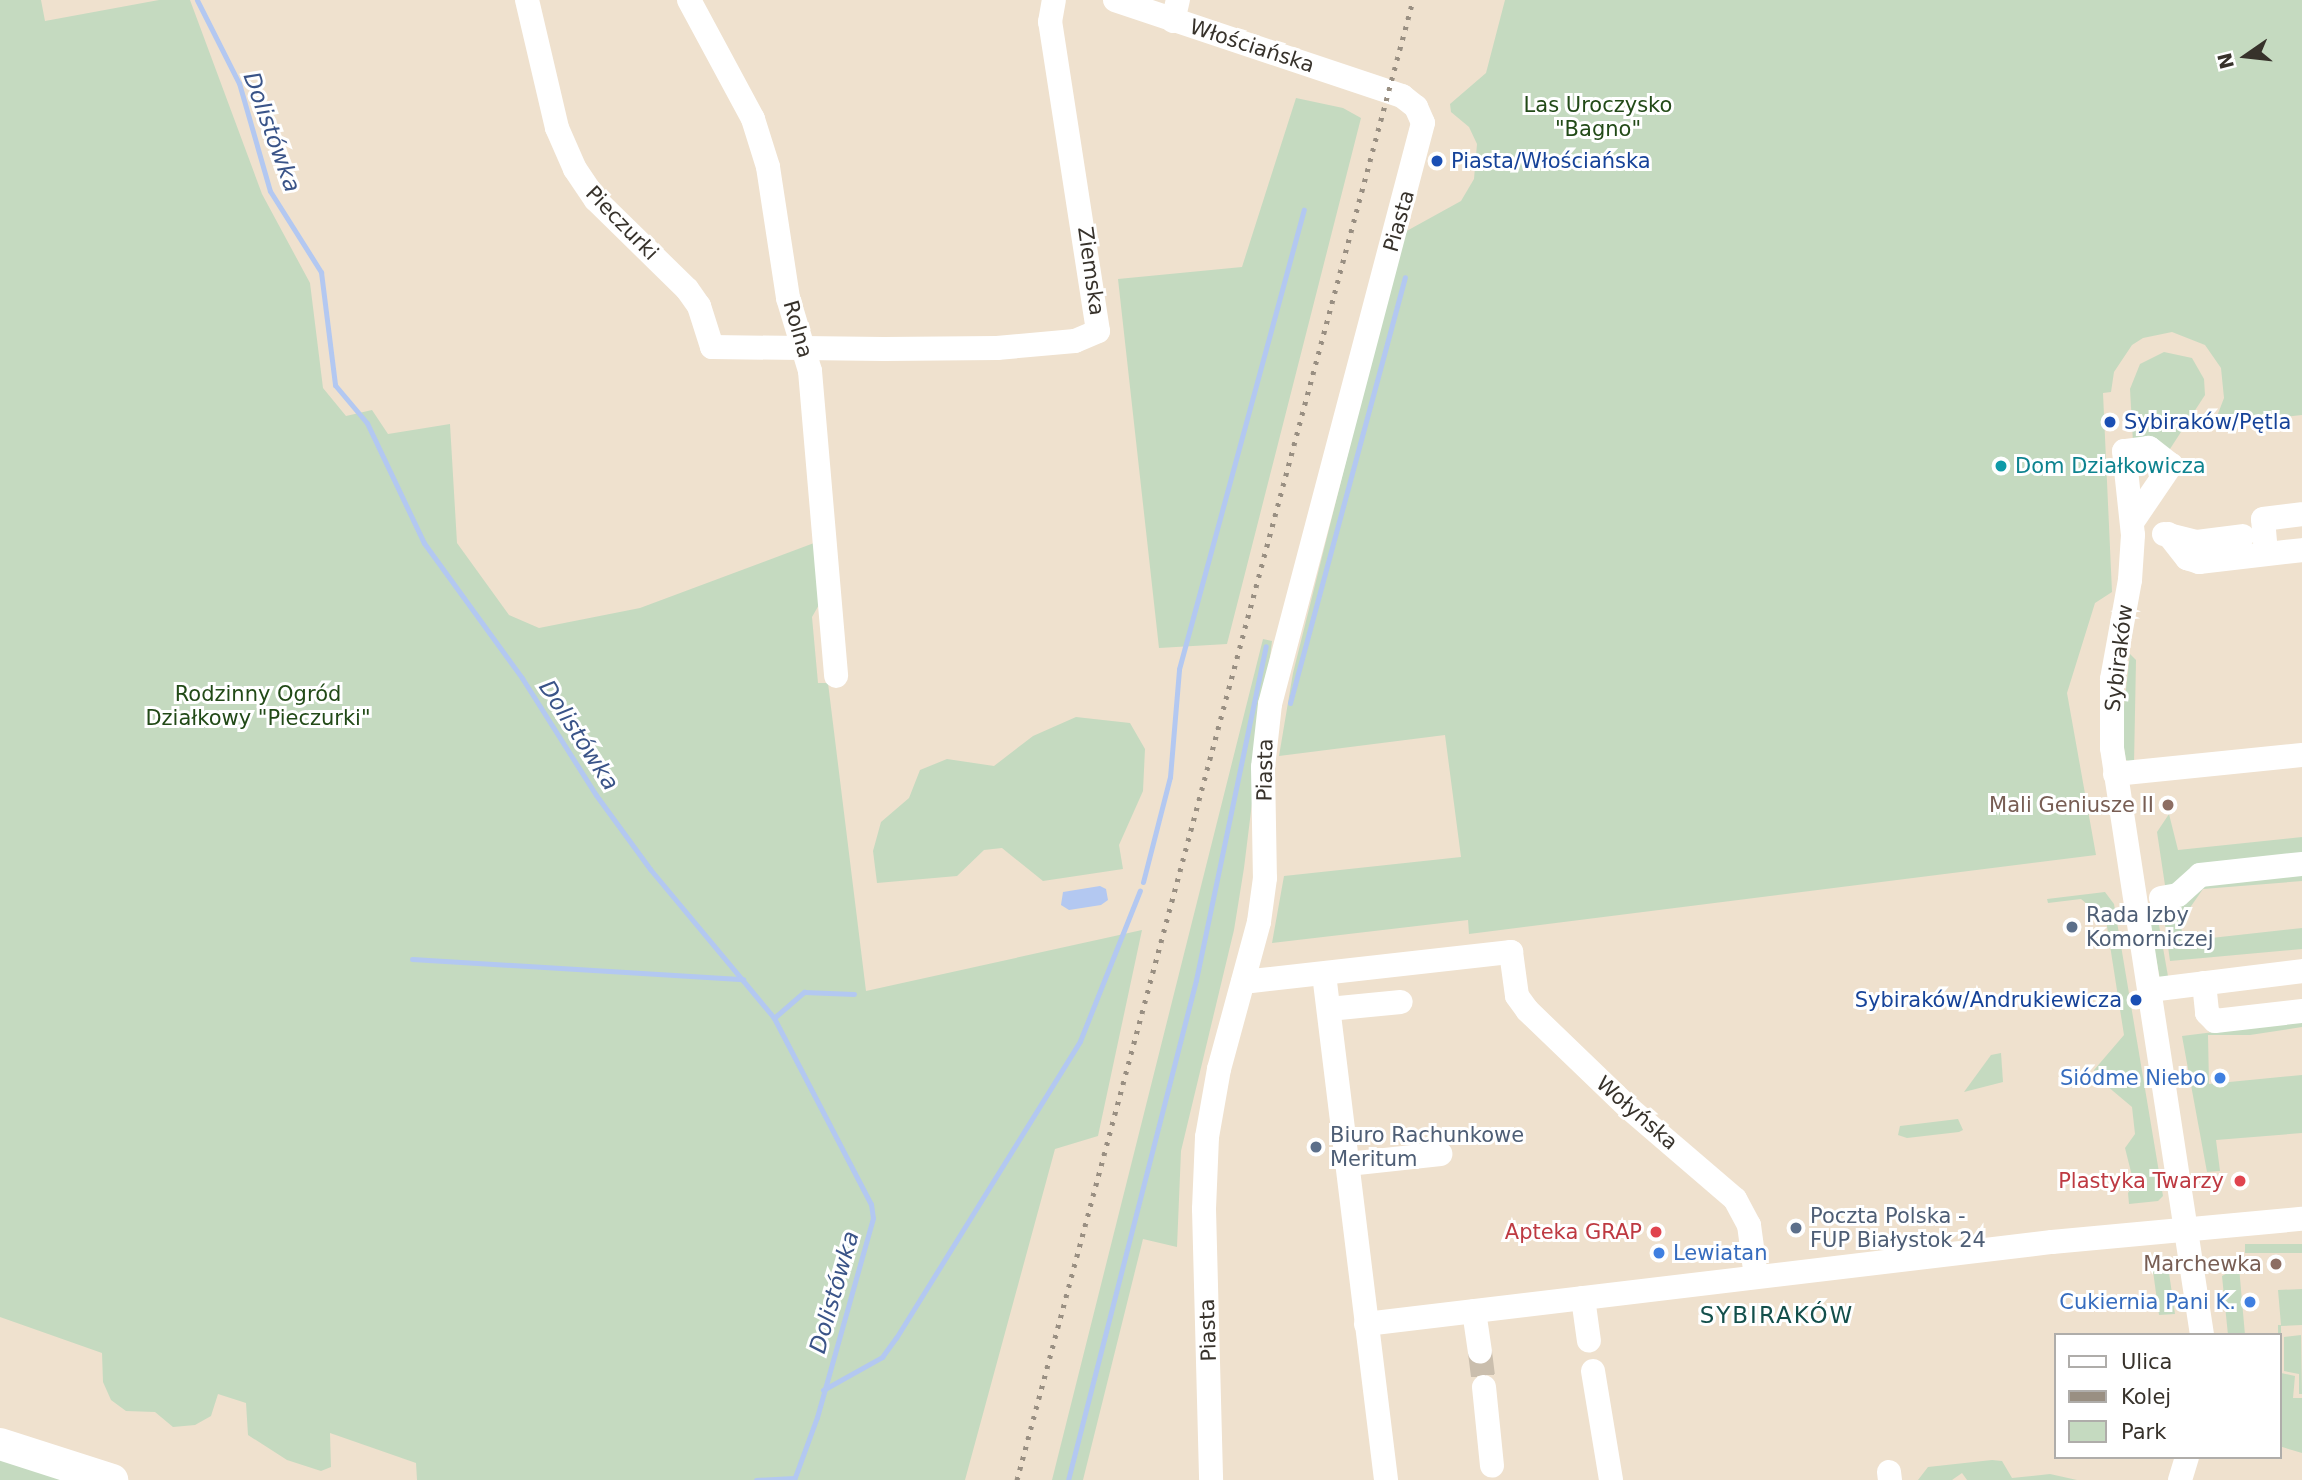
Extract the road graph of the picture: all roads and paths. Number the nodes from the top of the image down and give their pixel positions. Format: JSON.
{"nodes":[{"id":1,"x":527,"y":0,"type":"edge"},
{"id":2,"x":689,"y":0,"type":"edge"},
{"id":3,"x":1054,"y":0,"type":"edge"},
{"id":4,"x":1115,"y":0,"type":"edge"},
{"id":5,"x":1175,"y":10,"type":"edge"},
{"id":6,"x":1389,"y":91,"type":"joint"},
{"id":7,"x":802,"y":345,"type":"junction"},
{"id":8,"x":2302,"y":514,"type":"edge"},
{"id":9,"x":2242,"y":530,"type":"dead end"},
{"id":10,"x":2168,"y":534,"type":"junction"},
{"id":11,"x":2302,"y":550,"type":"edge"},
{"id":12,"x":2266,"y":554,"type":"junction"},
{"id":13,"x":836,"y":676,"type":"dead end"},
{"id":14,"x":2206,"y":750,"type":"dead end"},
{"id":15,"x":2302,"y":755,"type":"edge"},
{"id":16,"x":2115,"y":774,"type":"junction"},
{"id":17,"x":2153,"y":779,"type":"junction"},
{"id":18,"x":2302,"y":864,"type":"edge"},
{"id":19,"x":2161,"y":898,"type":"dead end"},
{"id":20,"x":2302,"y":971,"type":"edge"},
{"id":21,"x":1324,"y":974,"type":"junction"},
{"id":22,"x":1244,"y":982,"type":"junction"},
{"id":23,"x":2204,"y":983,"type":"junction"},
{"id":24,"x":2150,"y":990,"type":"junction"},
{"id":25,"x":1390,"y":1007,"type":"dead end"},
{"id":26,"x":1329,"y":1009,"type":"junction"},
{"id":27,"x":2302,"y":1011,"type":"edge"},
{"id":28,"x":1360,"y":1119,"type":"dead end"},
{"id":29,"x":1440,"y":1154,"type":"dead end"},
{"id":30,"x":1357,"y":1163,"type":"junction"},
{"id":31,"x":2302,"y":1219,"type":"edge"},
{"id":32,"x":2189,"y":1227,"type":"junction"},
{"id":33,"x":1756,"y":1277,"type":"junction"},
{"id":34,"x":1583,"y":1298,"type":"junction"},
{"id":35,"x":1474,"y":1311,"type":"junction"},
{"id":36,"x":1366,"y":1324,"type":"junction"},
{"id":37,"x":2202,"y":1333,"type":"edge"},
{"id":38,"x":1589,"y":1341,"type":"dead end"},
{"id":39,"x":1480,"y":1352,"type":"tunnel mouth"},
{"id":40,"x":1593,"y":1371,"type":"dead end"},
{"id":41,"x":1484,"y":1387,"type":"tunnel mouth"},
{"id":42,"x":0,"y":1444,"type":"edge"},
{"id":43,"x":2186,"y":1459,"type":"edge"},
{"id":44,"x":1492,"y":1466,"type":"dead end"},
{"id":45,"x":112,"y":1480,"type":"edge"},
{"id":46,"x":1211,"y":1480,"type":"edge"},
{"id":47,"x":1386,"y":1480,"type":"edge"},
{"id":48,"x":1611,"y":1480,"type":"edge"},
{"id":49,"x":2180,"y":1480,"type":"edge"}],
"edges":[{"from":1,"to":7,"type":"street","name":"Pieczurki"},
{"from":2,"to":7,"type":"street","name":"Rolna"},
{"from":3,"to":7,"type":"street","name":"Ziemska"},
{"from":4,"to":5,"type":"street","name":"Włościańska"},
{"from":5,"to":6,"type":"street","name":"Włościańska"},
{"from":6,"to":22,"type":"street","name":"Piasta"},
{"from":7,"to":13,"type":"street","name":"Rolna"},
{"from":8,"to":12,"type":"street"},
{"from":9,"to":10,"type":"street"},
{"from":10,"to":12,"type":"street"},
{"from":10,"to":16,"type":"street","name":"Sybiraków"},
{"from":11,"to":12,"type":"street"},
{"from":14,"to":17,"type":"street"},
{"from":15,"to":17,"type":"street"},
{"from":16,"to":17,"type":"street"},
{"from":16,"to":24,"type":"street","name":"Sybiraków"},
{"from":18,"to":19,"type":"street"},
{"from":20,"to":23,"type":"street"},
{"from":21,"to":22,"type":"street"},
{"from":21,"to":26,"type":"street"},
{"from":21,"to":33,"type":"street","name":"Wołyńska"},
{"from":22,"to":46,"type":"street","name":"Piasta"},
{"from":23,"to":24,"type":"street"},
{"from":23,"to":27,"type":"street"},
{"from":24,"to":32,"type":"street","name":"Sybiraków"},
{"from":25,"to":26,"type":"street"},
{"from":26,"to":30,"type":"street"},
{"from":28,"to":30,"type":"street"},
{"from":29,"to":30,"type":"street"},
{"from":30,"to":36,"type":"street"},
{"from":31,"to":32,"type":"street"},
{"from":32,"to":33,"type":"street"},
{"from":32,"to":37,"type":"street","name":"Sybiraków"},
{"from":33,"to":34,"type":"street"},
{"from":34,"to":35,"type":"street"},
{"from":34,"to":38,"type":"street"},
{"from":35,"to":36,"type":"street"},
{"from":35,"to":39,"type":"street"},
{"from":36,"to":47,"type":"street"},
{"from":40,"to":48,"type":"street"},
{"from":41,"to":44,"type":"street"},
{"from":42,"to":45,"type":"main road"},
{"from":43,"to":49,"type":"street"}]}
